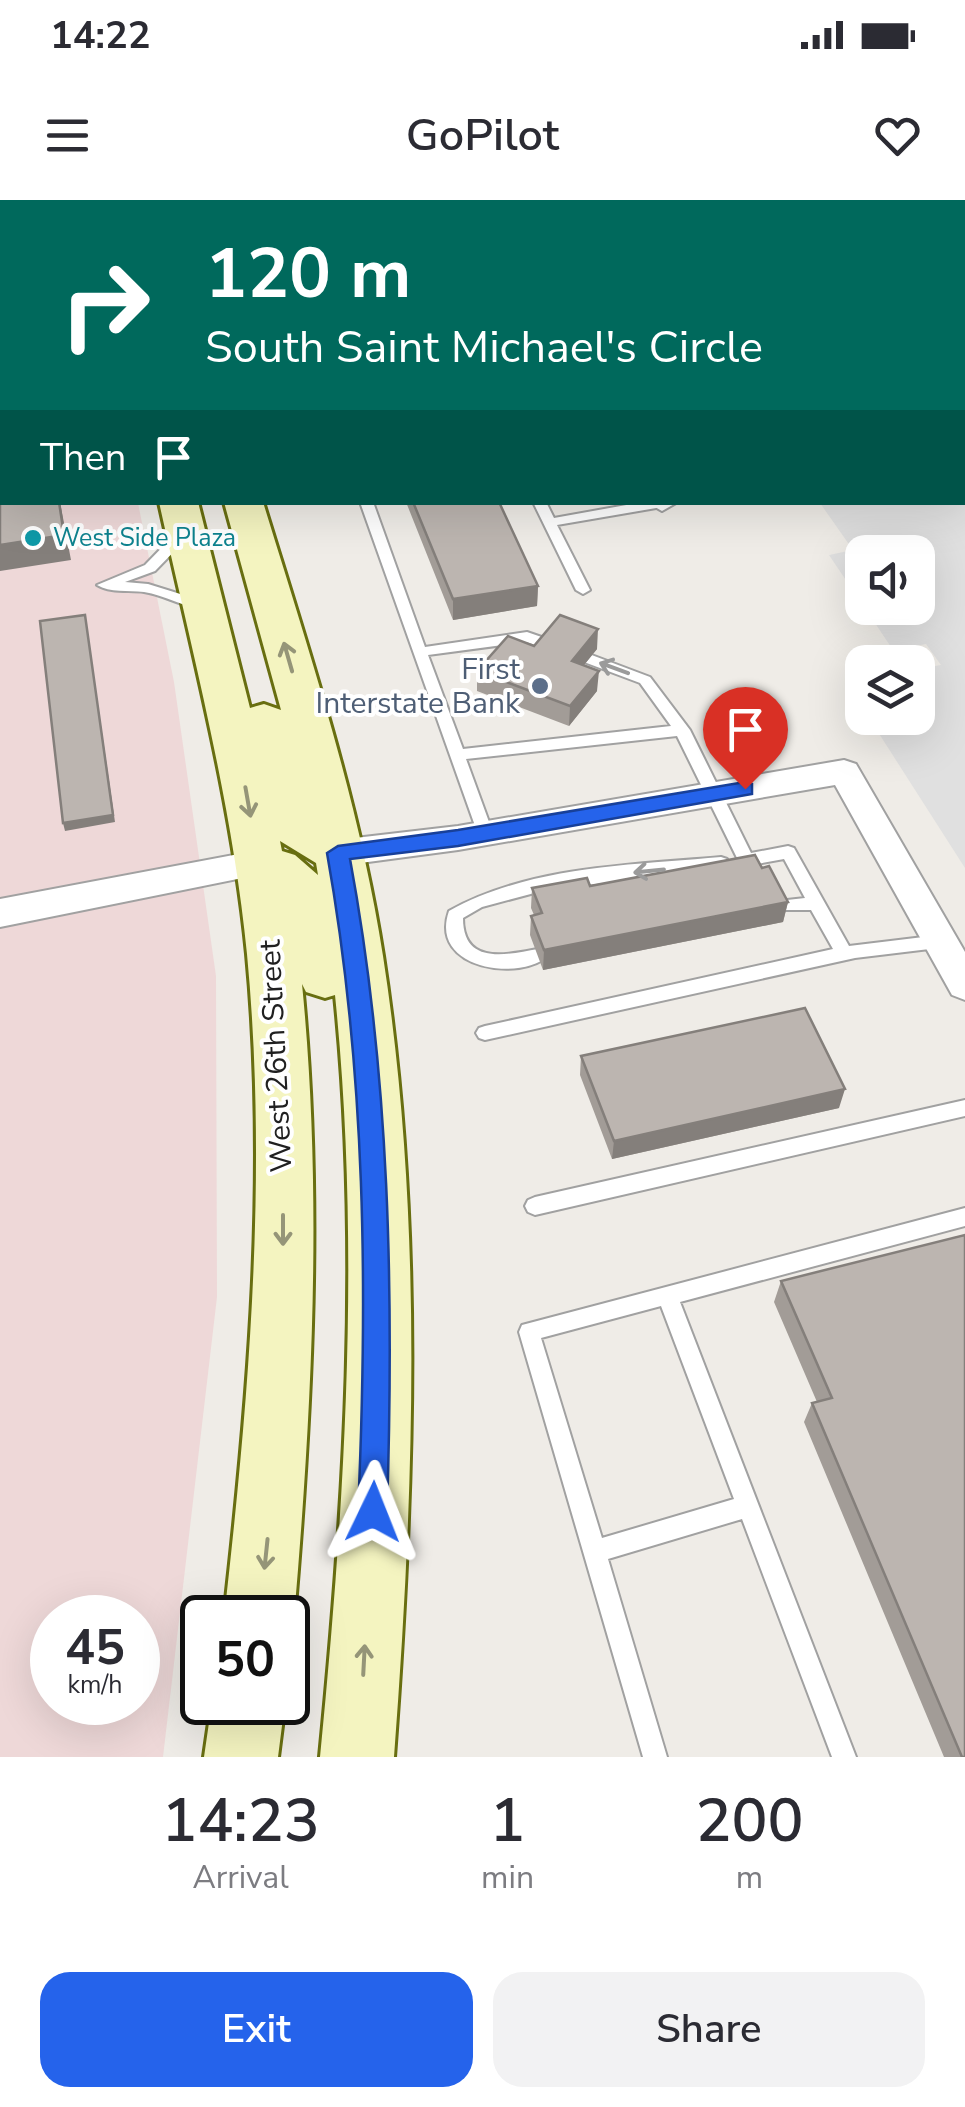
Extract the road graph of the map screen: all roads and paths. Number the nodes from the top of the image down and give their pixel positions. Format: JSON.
{"nodes":[{"id":1,"x":244,"y":505,"type":"edge"},
{"id":2,"x":367,"y":505,"type":"edge"},
{"id":3,"x":542,"y":505,"type":"edge"},
{"id":4,"x":650,"y":505,"type":"edge"},
{"id":5,"x":182,"y":517,"type":"edge"},
{"id":6,"x":550,"y":522,"type":"junction"},
{"id":7,"x":583,"y":590,"type":"dead end"},
{"id":8,"x":203,"y":606,"type":"junction"},
{"id":9,"x":551,"y":645,"type":"edge"},
{"id":10,"x":420,"y":652,"type":"junction"},
{"id":11,"x":589,"y":659,"type":"edge"},
{"id":12,"x":682,"y":730,"type":"junction"},
{"id":13,"x":456,"y":755,"type":"junction"},
{"id":14,"x":712,"y":795,"type":"junction"},
{"id":15,"x":485,"y":834,"type":"junction"},
{"id":16,"x":338,"y":853,"type":"junction"},
{"id":17,"x":746,"y":860,"type":"junction"},
{"id":18,"x":260,"y":863,"type":"junction"},
{"id":19,"x":816,"y":902,"type":"junction"},
{"id":20,"x":775,"y":906,"type":"edge"},
{"id":21,"x":0,"y":914,"type":"edge"},
{"id":22,"x":940,"y":942,"type":"junction"},
{"id":23,"x":844,"y":953,"type":"junction"},
{"id":24,"x":538,"y":956,"type":"edge"},
{"id":25,"x":965,"y":985,"type":"edge"},
{"id":26,"x":485,"y":1033,"type":"dead end"},
{"id":27,"x":965,"y":1108,"type":"edge"},
{"id":28,"x":535,"y":1206,"type":"dead end"},
{"id":29,"x":965,"y":1217,"type":"edge"},
{"id":30,"x":667,"y":1295,"type":"junction"},
{"id":31,"x":376,"y":1432,"type":"junction"},
{"id":32,"x":748,"y":1506,"type":"junction"},
{"id":33,"x":594,"y":1552,"type":"junction"},
{"id":34,"x":261,"y":1595,"type":"edge"},
{"id":35,"x":246,"y":1725,"type":"edge"},
{"id":36,"x":241,"y":1757,"type":"edge"},
{"id":37,"x":357,"y":1757,"type":"edge"},
{"id":38,"x":655,"y":1757,"type":"edge"},
{"id":39,"x":844,"y":1757,"type":"edge"}],
"edges":[{"from":16,"to":1,"type":"main road","one_way":true},
{"from":2,"to":10,"type":"lane"},
{"from":3,"to":6,"type":"lane"},
{"from":4,"to":6,"type":"lane"},
{"from":5,"to":8,"type":"main road","name":"West 26th Street"},
{"from":5,"to":8,"type":"lane"},
{"from":5,"to":16,"type":"main road"},
{"from":6,"to":7,"type":"lane"},
{"from":8,"to":18,"type":"main road","name":"West 26th Street","one_way":true},
{"from":9,"to":10,"type":"lane"},
{"from":10,"to":13,"type":"lane"},
{"from":12,"to":11,"type":"lane","one_way":true},
{"from":12,"to":13,"type":"lane"},
{"from":12,"to":14,"type":"lane"},
{"from":13,"to":15,"type":"lane"},
{"from":14,"to":15,"type":"street"},
{"from":14,"to":17,"type":"lane"},
{"from":14,"to":22,"type":"street"},
{"from":15,"to":16,"type":"street"},
{"from":16,"to":31,"type":"main road"},
{"from":17,"to":19,"type":"lane"},
{"from":17,"to":24,"type":"lane","one_way":true},
{"from":18,"to":21,"type":"street"},
{"from":18,"to":31,"type":"main road"},
{"from":18,"to":34,"type":"main road","name":"West 26th Street","one_way":true},
{"from":19,"to":20,"type":"lane"},
{"from":19,"to":23,"type":"lane"},
{"from":22,"to":23,"type":"lane"},
{"from":22,"to":25,"type":"street"},
{"from":23,"to":26,"type":"lane"},
{"from":27,"to":28,"type":"lane"},
{"from":29,"to":30,"type":"lane"},
{"from":30,"to":32,"type":"lane"},
{"from":30,"to":33,"type":"lane"},
{"from":37,"to":31,"type":"main road","one_way":true},
{"from":32,"to":33,"type":"lane"},
{"from":32,"to":39,"type":"lane"},
{"from":33,"to":38,"type":"lane"},
{"from":35,"to":36,"type":"main road"}]}
